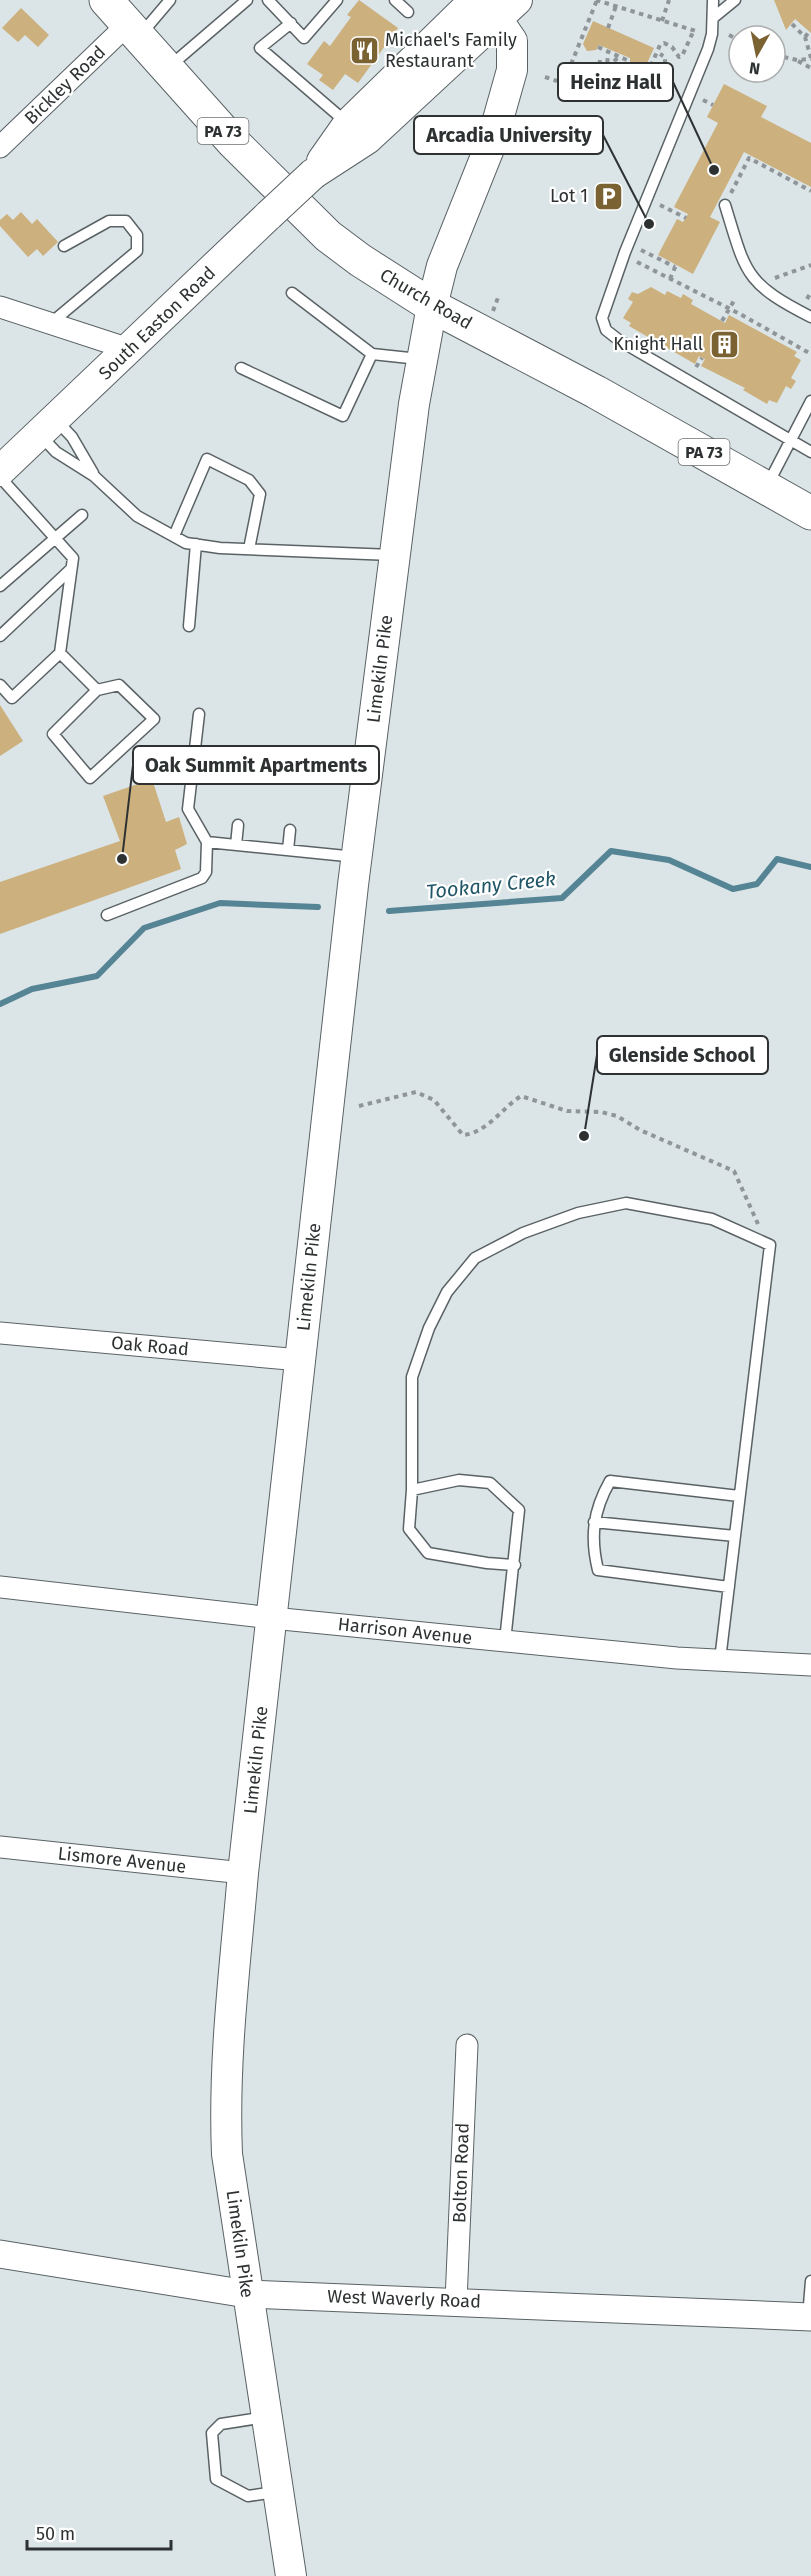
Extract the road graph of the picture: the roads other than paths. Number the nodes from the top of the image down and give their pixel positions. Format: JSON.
{"nodes":[{"id":1,"x":106,"y":0,"type":"edge"},
{"id":2,"x":170,"y":0,"type":"edge"},
{"id":3,"x":247,"y":0,"type":"edge"},
{"id":4,"x":268,"y":0,"type":"edge"},
{"id":5,"x":337,"y":0,"type":"edge"},
{"id":6,"x":395,"y":0,"type":"edge"},
{"id":7,"x":475,"y":0,"type":"edge"},
{"id":8,"x":735,"y":0,"type":"edge"},
{"id":9,"x":713,"y":1,"type":"edge"},
{"id":10,"x":500,"y":6,"type":"edge"},
{"id":11,"x":408,"y":12,"type":"dead end"},
{"id":12,"x":713,"y":18,"type":"junction"},
{"id":13,"x":291,"y":23,"type":"junction"},
{"id":14,"x":134,"y":29,"type":"junction"},
{"id":15,"x":168,"y":68,"type":"junction"},
{"id":16,"x":348,"y":124,"type":"junction"},
{"id":17,"x":0,"y":147,"type":"edge"},
{"id":18,"x":313,"y":174,"type":"junction"},
{"id":19,"x":724,"y":205,"type":"road end"},
{"id":20,"x":64,"y":246,"type":"dead end"},
{"id":21,"x":292,"y":293,"type":"dead end"},
{"id":22,"x":432,"y":306,"type":"junction"},
{"id":23,"x":0,"y":308,"type":"edge"},
{"id":24,"x":811,"y":317,"type":"edge"},
{"id":25,"x":51,"y":323,"type":"junction"},
{"id":26,"x":129,"y":349,"type":"junction"},
{"id":27,"x":372,"y":354,"type":"junction"},
{"id":28,"x":422,"y":359,"type":"junction"},
{"id":29,"x":241,"y":368,"type":"dead end"},
{"id":30,"x":811,"y":401,"type":"edge"},
{"id":31,"x":47,"y":427,"type":"junction"},
{"id":32,"x":792,"y":440,"type":"junction"},
{"id":33,"x":811,"y":452,"type":"edge"},
{"id":34,"x":0,"y":471,"type":"edge"},
{"id":35,"x":94,"y":476,"type":"junction"},
{"id":36,"x":0,"y":477,"type":"edge"},
{"id":37,"x":767,"y":487,"type":"junction"},
{"id":38,"x":811,"y":513,"type":"edge"},
{"id":39,"x":82,"y":514,"type":"dead end"},
{"id":40,"x":174,"y":536,"type":"junction"},
{"id":41,"x":56,"y":538,"type":"junction"},
{"id":42,"x":196,"y":544,"type":"junction"},
{"id":43,"x":249,"y":549,"type":"junction"},
{"id":44,"x":395,"y":555,"type":"junction"},
{"id":45,"x":71,"y":569,"type":"junction"},
{"id":46,"x":0,"y":586,"type":"edge"},
{"id":47,"x":189,"y":626,"type":"dead end"},
{"id":48,"x":0,"y":636,"type":"edge"},
{"id":49,"x":60,"y":653,"type":"junction"},
{"id":50,"x":0,"y":685,"type":"edge"},
{"id":51,"x":97,"y":690,"type":"junction"},
{"id":52,"x":199,"y":714,"type":"dead end"},
{"id":53,"x":238,"y":825,"type":"dead end"},
{"id":54,"x":290,"y":830,"type":"dead end"},
{"id":55,"x":207,"y":842,"type":"junction"},
{"id":56,"x":236,"y":845,"type":"junction"},
{"id":57,"x":288,"y":850,"type":"junction"},
{"id":58,"x":356,"y":857,"type":"junction"},
{"id":59,"x":107,"y":915,"type":"dead end"},
{"id":60,"x":0,"y":1333,"type":"edge"},
{"id":61,"x":300,"y":1360,"type":"junction"},
{"id":62,"x":412,"y":1490,"type":"junction"},
{"id":63,"x":740,"y":1496,"type":"junction"},
{"id":64,"x":594,"y":1522,"type":"junction"},
{"id":65,"x":735,"y":1536,"type":"junction"},
{"id":66,"x":515,"y":1565,"type":"junction"},
{"id":67,"x":0,"y":1587,"type":"edge"},
{"id":68,"x":729,"y":1587,"type":"junction"},
{"id":69,"x":272,"y":1618,"type":"junction"},
{"id":70,"x":505,"y":1641,"type":"junction"},
{"id":71,"x":720,"y":1660,"type":"junction"},
{"id":72,"x":811,"y":1665,"type":"edge"},
{"id":73,"x":0,"y":1847,"type":"edge"},
{"id":74,"x":243,"y":1873,"type":"junction"},
{"id":75,"x":467,"y":2044,"type":"dead end"},
{"id":76,"x":0,"y":2254,"type":"edge"},
{"id":77,"x":811,"y":2281,"type":"edge"},
{"id":78,"x":247,"y":2294,"type":"junction"},
{"id":79,"x":456,"y":2301,"type":"junction"},
{"id":80,"x":809,"y":2317,"type":"edge"},
{"id":81,"x":266,"y":2417,"type":"junction"},
{"id":82,"x":278,"y":2491,"type":"junction"},
{"id":83,"x":291,"y":2576,"type":"edge"}],
"edges":[{"from":1,"to":14,"type":"main road","name":"Church Road","number":"PA 73"},
{"from":2,"to":14,"type":"lane"},
{"from":3,"to":15,"type":"lane"},
{"from":4,"to":13,"type":"lane"},
{"from":5,"to":13,"type":"lane"},
{"from":6,"to":11,"type":"lane"},
{"from":7,"to":16,"type":"main road","name":"South Easton Road"},
{"from":8,"to":12,"type":"lane"},
{"from":9,"to":12,"type":"lane"},
{"from":10,"to":18,"type":"main road","name":"South Easton Road"},
{"from":10,"to":22,"type":"main road","name":"Limekiln Pike"},
{"from":12,"to":32,"type":"lane"},
{"from":13,"to":16,"type":"lane"},
{"from":14,"to":15,"type":"main road","name":"Church Road","number":"PA 73"},
{"from":14,"to":17,"type":"street","name":"Bickley Road"},
{"from":15,"to":22,"type":"main road","name":"Church Road","number":"PA 73"},
{"from":16,"to":18,"type":"main road","name":"South Easton Road"},
{"from":18,"to":26,"type":"main road","name":"South Easton Road","bridge":true},
{"from":19,"to":24,"type":"lane"},
{"from":20,"to":25,"type":"lane"},
{"from":21,"to":27,"type":"lane"},
{"from":22,"to":28,"type":"main road","name":"Limekiln Pike"},
{"from":22,"to":37,"type":"main road","name":"Church Road","number":"PA 73"},
{"from":23,"to":25,"type":"street"},
{"from":25,"to":26,"type":"street"},
{"from":26,"to":31,"type":"main road","name":"South Easton Road"},
{"from":27,"to":28,"type":"lane"},
{"from":27,"to":29,"type":"lane"},
{"from":28,"to":44,"type":"main road","name":"Limekiln Pike"},
{"from":30,"to":32,"type":"lane"},
{"from":31,"to":34,"type":"main road","name":"South Easton Road"},
{"from":31,"to":35,"type":"lane"},
{"from":31,"to":35,"type":"lane"},
{"from":32,"to":33,"type":"lane"},
{"from":32,"to":37,"type":"lane"},
{"from":35,"to":40,"type":"lane"},
{"from":36,"to":41,"type":"lane"},
{"from":37,"to":38,"type":"main road","name":"Church Road","number":"PA 73"},
{"from":39,"to":41,"type":"lane"},
{"from":40,"to":42,"type":"lane"},
{"from":40,"to":43,"type":"lane"},
{"from":41,"to":45,"type":"lane"},
{"from":41,"to":46,"type":"lane"},
{"from":42,"to":43,"type":"lane"},
{"from":42,"to":47,"type":"lane"},
{"from":43,"to":44,"type":"lane"},
{"from":44,"to":58,"type":"main road","name":"Limekiln Pike"},
{"from":45,"to":48,"type":"lane"},
{"from":45,"to":49,"type":"lane"},
{"from":49,"to":50,"type":"lane"},
{"from":49,"to":51,"type":"lane"},
{"from":51,"to":51,"type":"lane"},
{"from":52,"to":55,"type":"lane"},
{"from":53,"to":56,"type":"lane"},
{"from":54,"to":57,"type":"lane"},
{"from":55,"to":56,"type":"lane"},
{"from":55,"to":59,"type":"lane"},
{"from":56,"to":57,"type":"lane"},
{"from":57,"to":58,"type":"lane"},
{"from":58,"to":61,"type":"main road","name":"Limekiln Pike"},
{"from":60,"to":61,"type":"street","name":"Oak Road"},
{"from":61,"to":69,"type":"main road","name":"Limekiln Pike"},
{"from":62,"to":63,"type":"lane"},
{"from":62,"to":66,"type":"lane"},
{"from":62,"to":66,"type":"lane"},
{"from":63,"to":64,"type":"lane"},
{"from":63,"to":65,"type":"lane"},
{"from":64,"to":65,"type":"lane"},
{"from":64,"to":68,"type":"lane"},
{"from":65,"to":68,"type":"lane"},
{"from":66,"to":70,"type":"lane"},
{"from":67,"to":69,"type":"street","name":"Harrison Avenue"},
{"from":68,"to":71,"type":"lane"},
{"from":69,"to":70,"type":"street","name":"Harrison Avenue"},
{"from":69,"to":74,"type":"main road","name":"Limekiln Pike"},
{"from":70,"to":71,"type":"street","name":"Harrison Avenue"},
{"from":71,"to":72,"type":"street","name":"Harrison Avenue"},
{"from":73,"to":74,"type":"street","name":"Lismore Avenue"},
{"from":74,"to":78,"type":"main road","name":"Limekiln Pike"},
{"from":75,"to":79,"type":"street","name":"Bolton Road"},
{"from":76,"to":78,"type":"street","name":"West Waverly Road"},
{"from":77,"to":80,"type":"lane"},
{"from":78,"to":79,"type":"street","name":"West Waverly Road"},
{"from":78,"to":81,"type":"main road","name":"Limekiln Pike"},
{"from":79,"to":80,"type":"street","name":"West Waverly Road"},
{"from":81,"to":82,"type":"main road","name":"Limekiln Pike"},
{"from":81,"to":82,"type":"lane"},
{"from":82,"to":83,"type":"main road","name":"Limekiln Pike"}]}
